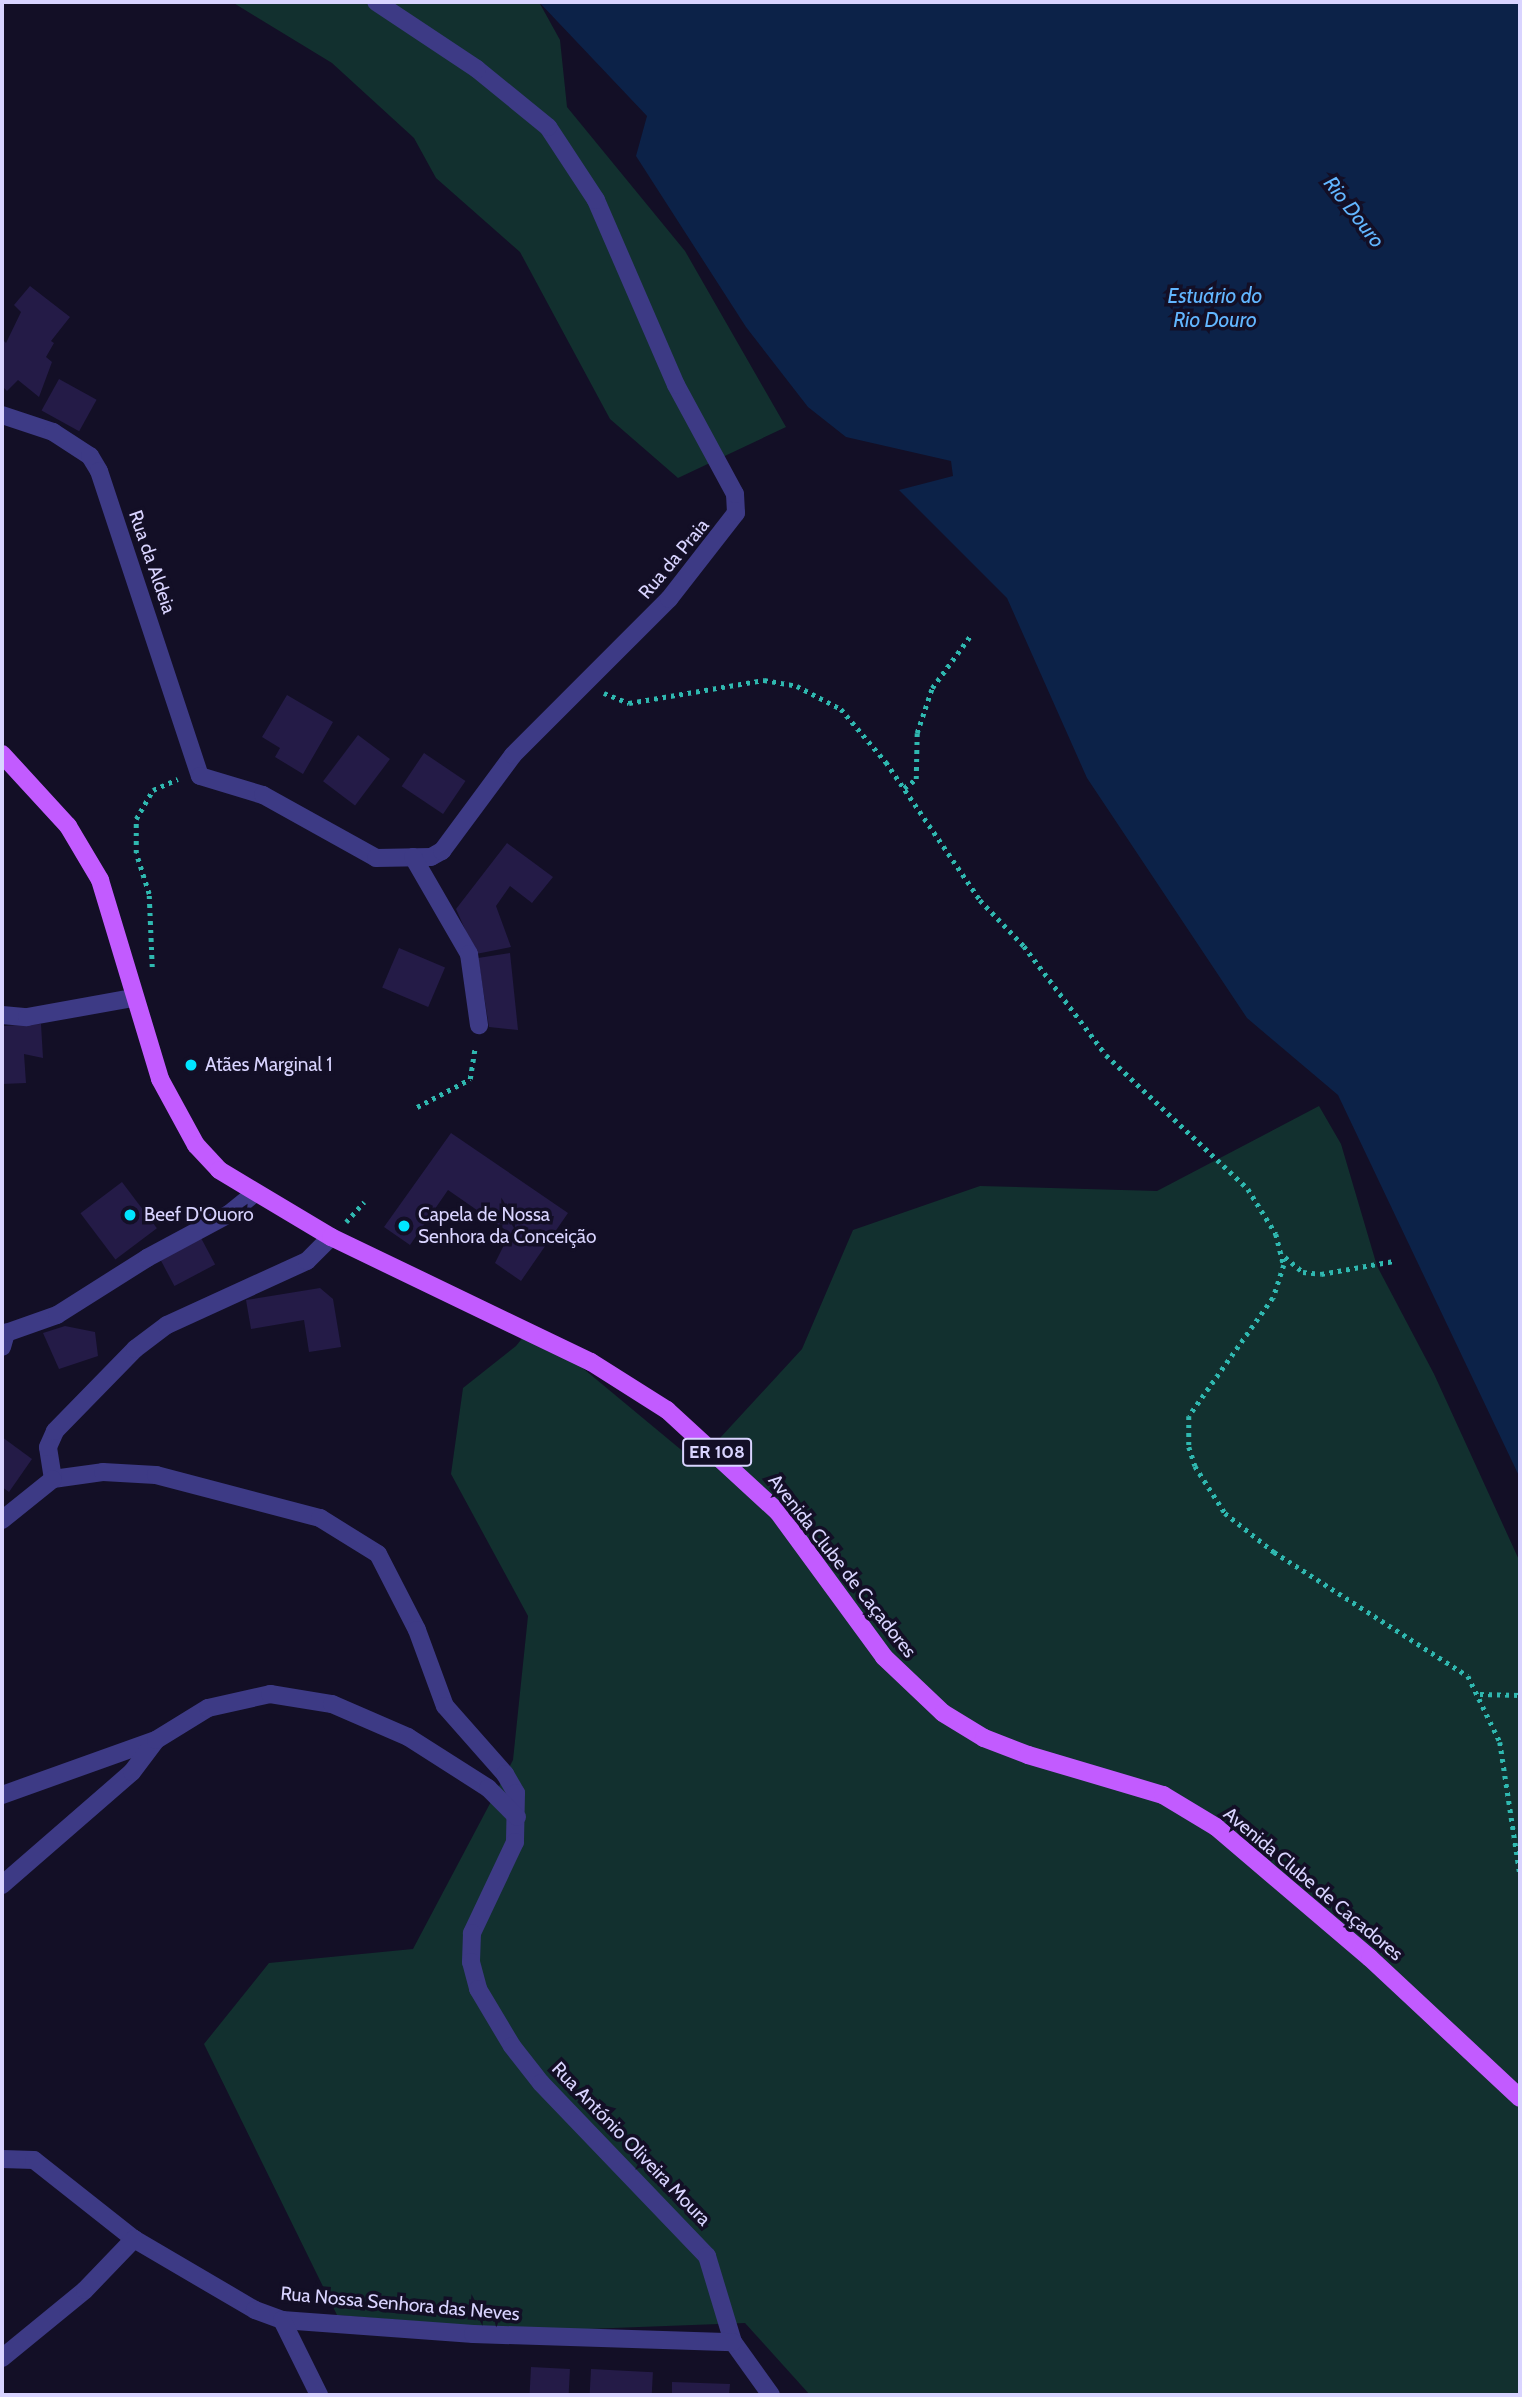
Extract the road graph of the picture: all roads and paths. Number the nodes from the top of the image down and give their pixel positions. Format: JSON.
{"nodes":[{"id":1,"x":376,"y":2,"type":"edge"},
{"id":2,"x":2,"y":415,"type":"edge"},
{"id":3,"x":971,"y":635,"type":"dead end"},
{"id":4,"x":589,"y":683,"type":"junction"},
{"id":5,"x":2,"y":754,"type":"edge"},
{"id":6,"x":200,"y":776,"type":"junction"},
{"id":7,"x":904,"y":788,"type":"junction"},
{"id":8,"x":413,"y":857,"type":"junction"},
{"id":9,"x":133,"y":998,"type":"junction"},
{"id":10,"x":2,"y":1015,"type":"edge"},
{"id":11,"x":479,"y":1025,"type":"joint"},
{"id":12,"x":417,"y":1107,"type":"dead end"},
{"id":13,"x":254,"y":1193,"type":"junction"},
{"id":14,"x":331,"y":1237,"type":"junction"},
{"id":15,"x":1283,"y":1254,"type":"junction"},
{"id":16,"x":1394,"y":1261,"type":"dead end"},
{"id":17,"x":2,"y":1347,"type":"edge"},
{"id":18,"x":53,"y":1479,"type":"junction"},
{"id":19,"x":2,"y":1520,"type":"edge"},
{"id":20,"x":1479,"y":1693,"type":"junction"},
{"id":21,"x":1520,"y":1696,"type":"edge"},
{"id":22,"x":156,"y":1740,"type":"junction"},
{"id":23,"x":2,"y":1795,"type":"edge"},
{"id":24,"x":517,"y":1817,"type":"junction"},
{"id":25,"x":1520,"y":1875,"type":"edge"},
{"id":26,"x":2,"y":1885,"type":"edge"},
{"id":27,"x":1520,"y":2098,"type":"edge"},
{"id":28,"x":2,"y":2159,"type":"edge"},
{"id":29,"x":134,"y":2239,"type":"junction"},
{"id":30,"x":282,"y":2320,"type":"junction"},
{"id":31,"x":733,"y":2342,"type":"junction"},
{"id":32,"x":2,"y":2358,"type":"edge"},
{"id":33,"x":319,"y":2395,"type":"edge"},
{"id":34,"x":771,"y":2395,"type":"edge"}],
"edges":[{"from":1,"to":4,"type":"street","name":"Rua da Praia"},
{"from":2,"to":6,"type":"street","name":"Rua da Aldeia"},
{"from":3,"to":7,"type":"path"},
{"from":4,"to":7,"type":"path"},
{"from":4,"to":8,"type":"street","name":"Rua da Praia"},
{"from":5,"to":9,"type":"main road","name":"Avenida Clube de Caçadores","number":"ER 108"},
{"from":6,"to":8,"type":"street","name":"Rua da Praia"},
{"from":6,"to":9,"type":"path"},
{"from":7,"to":15,"type":"path"},
{"from":8,"to":11,"type":"street"},
{"from":9,"to":10,"type":"street"},
{"from":9,"to":13,"type":"main road","name":"Avenida Clube de Caçadores","number":"ER 108"},
{"from":11,"to":12,"type":"path"},
{"from":13,"to":14,"type":"main road","name":"Avenida Clube de Caçadores","number":"ER 108"},
{"from":13,"to":17,"type":"street"},
{"from":14,"to":18,"type":"street"},
{"from":14,"to":27,"type":"main road","name":"Avenida Clube de Caçadores","number":"ER 108"},
{"from":15,"to":16,"type":"path"},
{"from":15,"to":20,"type":"path"},
{"from":18,"to":19,"type":"street"},
{"from":18,"to":24,"type":"street","name":"Rua António Oliveira Moura"},
{"from":20,"to":21,"type":"path"},
{"from":20,"to":25,"type":"path"},
{"from":22,"to":23,"type":"street"},
{"from":22,"to":24,"type":"street"},
{"from":22,"to":26,"type":"street"},
{"from":24,"to":31,"type":"street","name":"Rua António Oliveira Moura"},
{"from":28,"to":29,"type":"street","name":"Rua Nossa Senhora das Neves"},
{"from":29,"to":30,"type":"street","name":"Rua Nossa Senhora das Neves"},
{"from":29,"to":32,"type":"street"},
{"from":30,"to":31,"type":"street","name":"Rua Nossa Senhora das Neves"},
{"from":30,"to":33,"type":"street"},
{"from":31,"to":34,"type":"street","name":"Rua António Oliveira Moura"}]}
